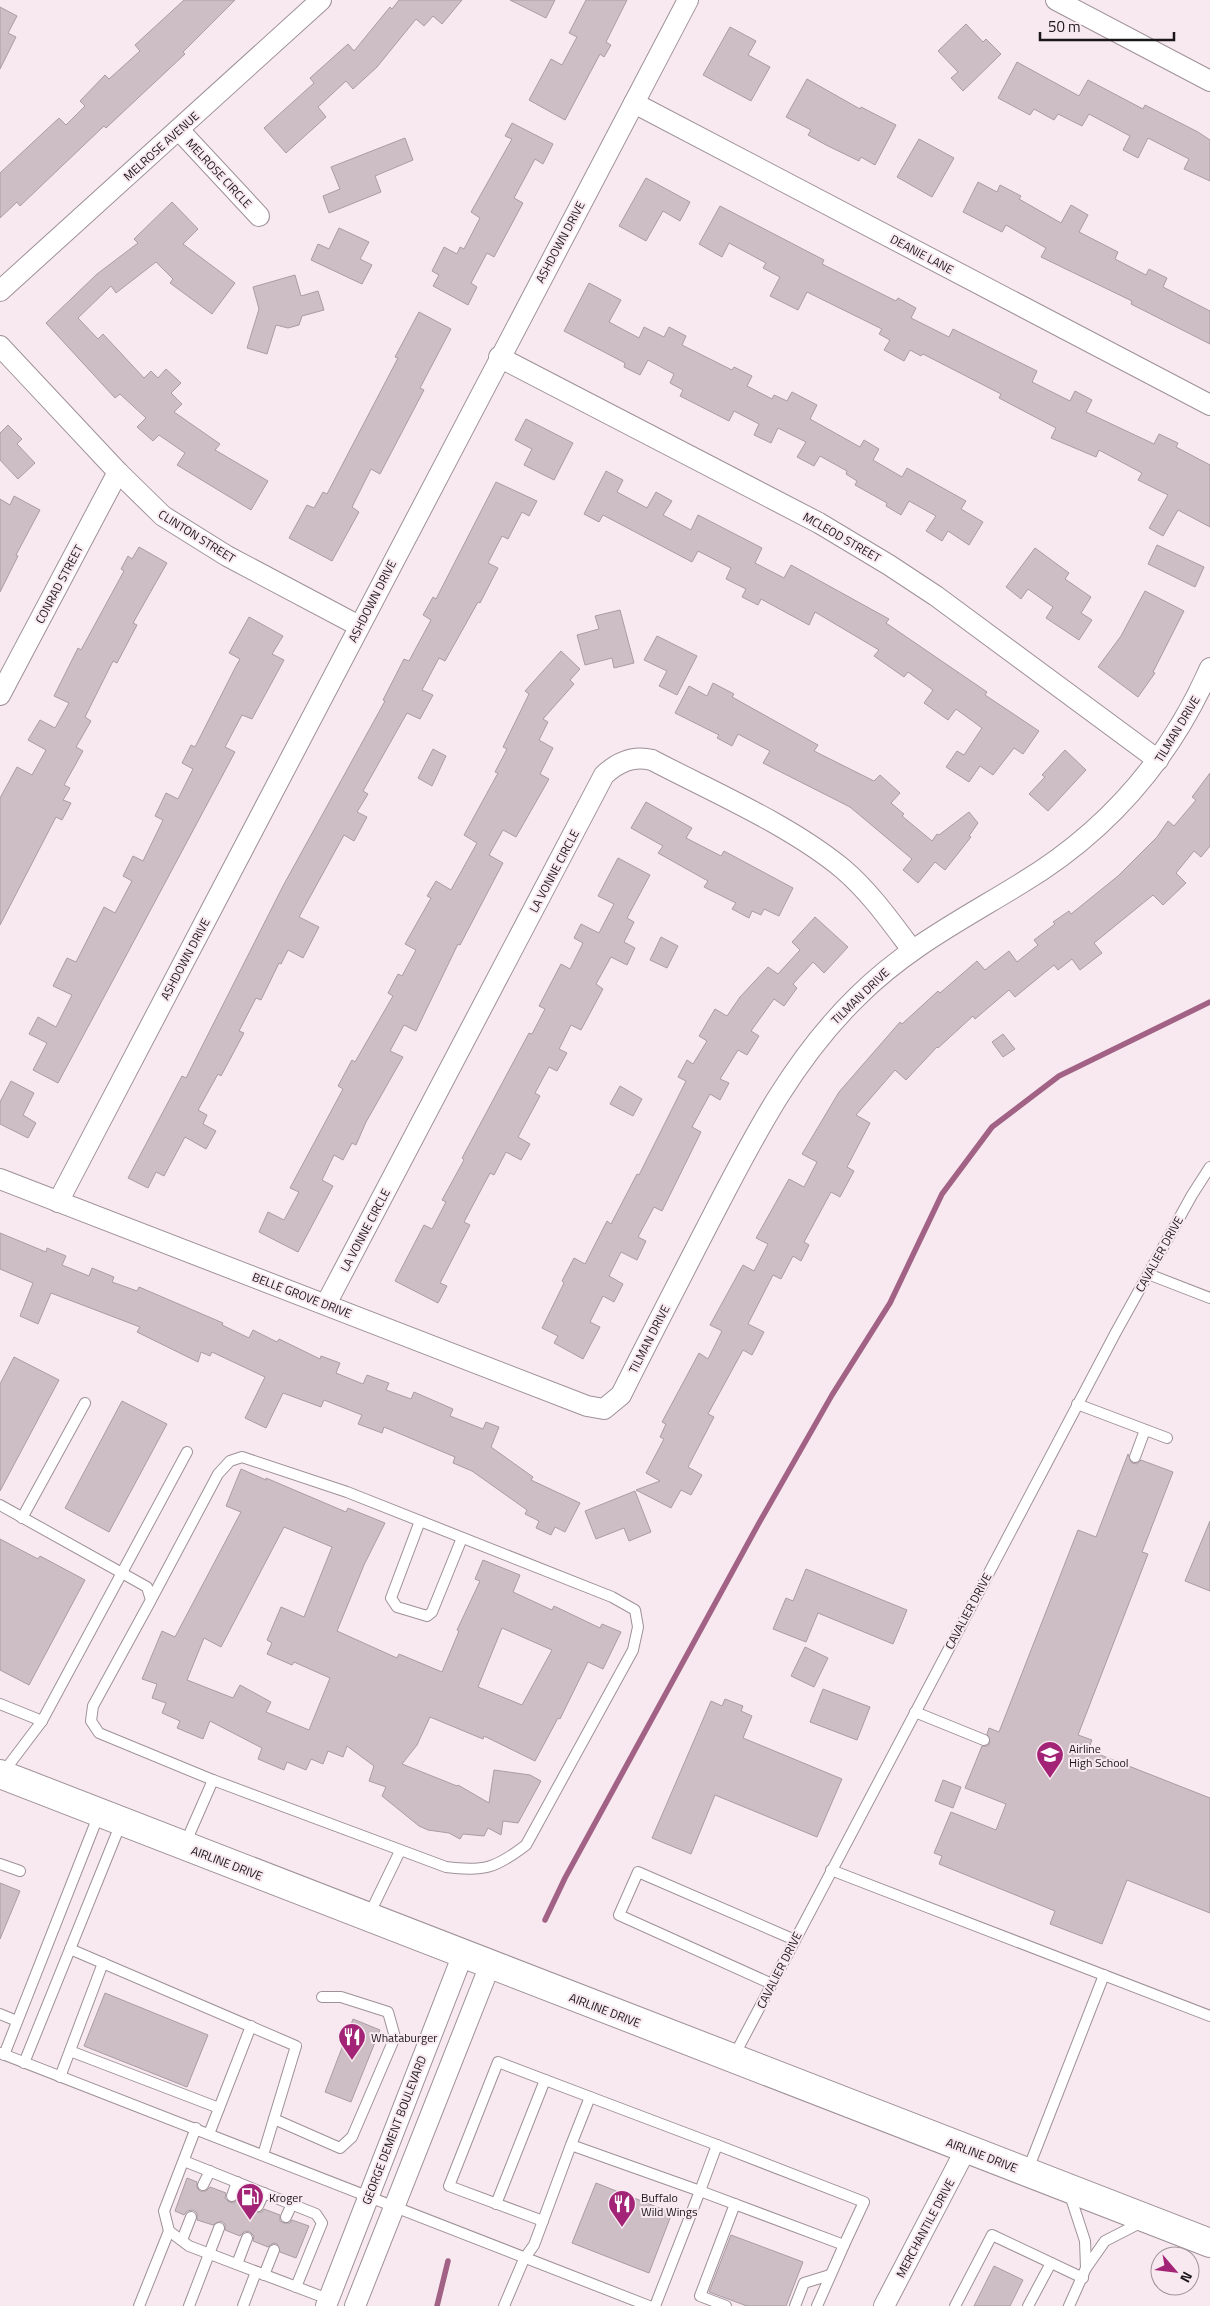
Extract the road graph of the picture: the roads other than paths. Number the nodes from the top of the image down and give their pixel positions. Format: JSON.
{"nodes":[{"id":1,"x":321,"y":0,"type":"edge"},
{"id":2,"x":688,"y":0,"type":"edge"},
{"id":3,"x":1056,"y":0,"type":"edge"},
{"id":4,"x":1210,"y":81,"type":"edge"},
{"id":5,"x":634,"y":103,"type":"junction"},
{"id":6,"x":179,"y":130,"type":"junction"},
{"id":7,"x":259,"y":216,"type":"dead end"},
{"id":8,"x":0,"y":291,"type":"edge"},
{"id":9,"x":0,"y":346,"type":"edge"},
{"id":10,"x":499,"y":357,"type":"junction"},
{"id":11,"x":1210,"y":405,"type":"edge"},
{"id":12,"x":118,"y":472,"type":"junction"},
{"id":13,"x":359,"y":626,"type":"junction"},
{"id":14,"x":1210,"y":668,"type":"edge"},
{"id":15,"x":0,"y":695,"type":"edge"},
{"id":16,"x":1158,"y":760,"type":"junction"},
{"id":17,"x":912,"y":950,"type":"junction"},
{"id":18,"x":1210,"y":1167,"type":"edge"},
{"id":19,"x":0,"y":1179,"type":"edge"},
{"id":20,"x":58,"y":1202,"type":"junction"},
{"id":21,"x":1148,"y":1274,"type":"junction"},
{"id":22,"x":1210,"y":1298,"type":"edge"},
{"id":23,"x":326,"y":1304,"type":"junction"},
{"id":24,"x":85,"y":1403,"type":"dead end"},
{"id":25,"x":1077,"y":1404,"type":"junction"},
{"id":26,"x":604,"y":1409,"type":"joint"},
{"id":27,"x":1145,"y":1430,"type":"junction"},
{"id":28,"x":1167,"y":1438,"type":"dead end"},
{"id":29,"x":187,"y":1452,"type":"dead end"},
{"id":30,"x":1135,"y":1457,"type":"dead end"},
{"id":31,"x":0,"y":1505,"type":"edge"},
{"id":32,"x":22,"y":1518,"type":"junction"},
{"id":33,"x":420,"y":1521,"type":"junction"},
{"id":34,"x":462,"y":1538,"type":"junction"},
{"id":35,"x":121,"y":1573,"type":"junction"},
{"id":36,"x":151,"y":1600,"type":"junction"},
{"id":37,"x":0,"y":1704,"type":"edge"},
{"id":38,"x":914,"y":1712,"type":"junction"},
{"id":39,"x":42,"y":1722,"type":"junction"},
{"id":40,"x":984,"y":1740,"type":"dead end"},
{"id":41,"x":1,"y":1774,"type":"edge"},
{"id":42,"x":212,"y":1780,"type":"junction"},
{"id":43,"x":111,"y":1817,"type":"junction"},
{"id":44,"x":184,"y":1846,"type":"junction"},
{"id":45,"x":400,"y":1851,"type":"junction"},
{"id":46,"x":0,"y":1864,"type":"edge"},
{"id":47,"x":831,"y":1870,"type":"junction"},
{"id":48,"x":20,"y":1872,"type":"dead end"},
{"id":49,"x":368,"y":1917,"type":"junction"},
{"id":50,"x":795,"y":1940,"type":"junction"},
{"id":51,"x":70,"y":1949,"type":"junction"},
{"id":52,"x":463,"y":1954,"type":"junction"},
{"id":53,"x":103,"y":1963,"type":"junction"},
{"id":54,"x":490,"y":1965,"type":"junction"},
{"id":55,"x":1104,"y":1975,"type":"junction"},
{"id":56,"x":772,"y":1984,"type":"junction"},
{"id":57,"x":322,"y":1997,"type":"dead end"},
{"id":58,"x":0,"y":2014,"type":"edge"},
{"id":59,"x":1210,"y":2016,"type":"edge"},
{"id":60,"x":17,"y":2021,"type":"junction"},
{"id":61,"x":251,"y":2026,"type":"junction"},
{"id":62,"x":70,"y":2051,"type":"junction"},
{"id":63,"x":2,"y":2054,"type":"edge"},
{"id":64,"x":733,"y":2060,"type":"junction"},
{"id":65,"x":24,"y":2063,"type":"junction"},
{"id":66,"x":60,"y":2077,"type":"junction"},
{"id":67,"x":545,"y":2080,"type":"junction"},
{"id":68,"x":590,"y":2096,"type":"junction"},
{"id":69,"x":219,"y":2108,"type":"junction"},
{"id":70,"x":274,"y":2119,"type":"junction"},
{"id":71,"x":196,"y":2128,"type":"junction"},
{"id":72,"x":209,"y":2134,"type":"junction"},
{"id":73,"x":571,"y":2145,"type":"junction"},
{"id":74,"x":717,"y":2145,"type":"junction"},
{"id":75,"x":966,"y":2150,"type":"junction"},
{"id":76,"x":263,"y":2155,"type":"junction"},
{"id":77,"x":184,"y":2161,"type":"junction"},
{"id":78,"x":210,"y":2171,"type":"junction"},
{"id":79,"x":1027,"y":2172,"type":"junction"},
{"id":80,"x":237,"y":2182,"type":"junction"},
{"id":81,"x":204,"y":2185,"type":"dead end"},
{"id":82,"x":1068,"y":2189,"type":"junction"},
{"id":83,"x":700,"y":2191,"type":"junction"},
{"id":84,"x":264,"y":2193,"type":"junction"},
{"id":85,"x":232,"y":2196,"type":"dead end"},
{"id":86,"x":368,"y":2196,"type":"junction"},
{"id":87,"x":292,"y":2204,"type":"junction"},
{"id":88,"x":496,"y":2204,"type":"junction"},
{"id":89,"x":734,"y":2204,"type":"junction"},
{"id":90,"x":258,"y":2206,"type":"dead end"},
{"id":91,"x":394,"y":2207,"type":"junction"},
{"id":92,"x":191,"y":2217,"type":"dead end"},
{"id":93,"x":286,"y":2217,"type":"dead end"},
{"id":94,"x":1148,"y":2219,"type":"junction"},
{"id":95,"x":542,"y":2221,"type":"junction"},
{"id":96,"x":219,"y":2228,"type":"dead end"},
{"id":97,"x":169,"y":2231,"type":"junction"},
{"id":98,"x":246,"y":2238,"type":"dead end"},
{"id":99,"x":182,"y":2240,"type":"junction"},
{"id":100,"x":1210,"y":2243,"type":"edge"},
{"id":101,"x":844,"y":2245,"type":"junction"},
{"id":102,"x":274,"y":2250,"type":"dead end"},
{"id":103,"x":210,"y":2254,"type":"junction"},
{"id":104,"x":524,"y":2258,"type":"junction"},
{"id":105,"x":1051,"y":2263,"type":"junction"},
{"id":106,"x":237,"y":2264,"type":"junction"},
{"id":107,"x":260,"y":2273,"type":"junction"},
{"id":108,"x":1084,"y":2273,"type":"junction"},
{"id":109,"x":830,"y":2275,"type":"junction"},
{"id":110,"x":296,"y":2287,"type":"junction"},
{"id":111,"x":629,"y":2302,"type":"edge"},
{"id":112,"x":327,"y":2303,"type":"edge"},
{"id":113,"x":1073,"y":2305,"type":"edge"},
{"id":114,"x":139,"y":2306,"type":"edge"},
{"id":115,"x":189,"y":2306,"type":"edge"},
{"id":116,"x":243,"y":2306,"type":"edge"},
{"id":117,"x":355,"y":2306,"type":"edge"},
{"id":118,"x":504,"y":2306,"type":"edge"},
{"id":119,"x":649,"y":2306,"type":"edge"},
{"id":120,"x":654,"y":2306,"type":"edge"},
{"id":121,"x":726,"y":2306,"type":"edge"},
{"id":122,"x":795,"y":2306,"type":"edge"},
{"id":123,"x":817,"y":2306,"type":"edge"},
{"id":124,"x":884,"y":2306,"type":"edge"},
{"id":125,"x":955,"y":2306,"type":"edge"},
{"id":126,"x":1028,"y":2306,"type":"edge"}],
"edges":[{"from":1,"to":6,"type":"street","name":"MELROSE AVENUE"},
{"from":2,"to":5,"type":"street","name":"ASHDOWN DRIVE"},
{"from":3,"to":4,"type":"street"},
{"from":5,"to":10,"type":"street","name":"ASHDOWN DRIVE"},
{"from":5,"to":11,"type":"street","name":"DEANIE LANE"},
{"from":6,"to":7,"type":"street","name":"MELROSE CIRCLE"},
{"from":6,"to":8,"type":"street","name":"MELROSE AVENUE"},
{"from":9,"to":12,"type":"street","name":"CLINTON STREET"},
{"from":10,"to":13,"type":"street","name":"ASHDOWN DRIVE"},
{"from":10,"to":16,"type":"street","name":"MCLEOD STREET"},
{"from":12,"to":13,"type":"street","name":"CLINTON STREET"},
{"from":12,"to":15,"type":"street","name":"CONRAD STREET"},
{"from":13,"to":20,"type":"street","name":"ASHDOWN DRIVE"},
{"from":14,"to":16,"type":"street","name":"TILMAN DRIVE"},
{"from":16,"to":17,"type":"street","name":"TILMAN DRIVE"},
{"from":17,"to":23,"type":"street","name":"LA VONNE CIRCLE"},
{"from":17,"to":26,"type":"street","name":"TILMAN DRIVE"},
{"from":18,"to":21,"type":"lane","name":"CAVALIER DRIVE"},
{"from":19,"to":20,"type":"street","name":"BELLE GROVE DRIVE"},
{"from":20,"to":23,"type":"street","name":"BELLE GROVE DRIVE"},
{"from":21,"to":22,"type":"lane"},
{"from":21,"to":25,"type":"lane","name":"CAVALIER DRIVE"},
{"from":23,"to":26,"type":"street","name":"BELLE GROVE DRIVE"},
{"from":24,"to":32,"type":"lane"},
{"from":25,"to":27,"type":"lane"},
{"from":25,"to":38,"type":"lane","name":"CAVALIER DRIVE"},
{"from":27,"to":28,"type":"lane"},
{"from":27,"to":30,"type":"lane"},
{"from":29,"to":35,"type":"lane"},
{"from":31,"to":32,"type":"lane"},
{"from":32,"to":35,"type":"lane"},
{"from":33,"to":34,"type":"lane"},
{"from":33,"to":34,"type":"lane"},
{"from":33,"to":36,"type":"lane"},
{"from":34,"to":45,"type":"lane"},
{"from":35,"to":36,"type":"lane"},
{"from":35,"to":39,"type":"lane"},
{"from":36,"to":42,"type":"lane"},
{"from":37,"to":39,"type":"lane"},
{"from":38,"to":40,"type":"lane"},
{"from":38,"to":47,"type":"lane","name":"CAVALIER DRIVE"},
{"from":39,"to":41,"type":"lane"},
{"from":41,"to":43,"type":"main road","name":"AIRLINE DRIVE"},
{"from":42,"to":44,"type":"lane"},
{"from":42,"to":45,"type":"lane"},
{"from":43,"to":44,"type":"main road","name":"AIRLINE DRIVE"},
{"from":43,"to":51,"type":"lane"},
{"from":43,"to":60,"type":"lane"},
{"from":44,"to":49,"type":"main road","name":"AIRLINE DRIVE"},
{"from":45,"to":49,"type":"lane"},
{"from":46,"to":48,"type":"lane"},
{"from":47,"to":50,"type":"lane","name":"CAVALIER DRIVE"},
{"from":47,"to":55,"type":"lane"},
{"from":49,"to":52,"type":"main road","name":"AIRLINE DRIVE"},
{"from":50,"to":56,"type":"lane","name":"CAVALIER DRIVE"},
{"from":50,"to":56,"type":"lane"},
{"from":51,"to":53,"type":"lane"},
{"from":51,"to":65,"type":"lane"},
{"from":52,"to":54,"type":"main road","name":"AIRLINE DRIVE"},
{"from":52,"to":86,"type":"street","name":"GEORGE DEMENT BOULEVARD"},
{"from":53,"to":61,"type":"lane"},
{"from":53,"to":62,"type":"lane"},
{"from":54,"to":64,"type":"main road","name":"AIRLINE DRIVE"},
{"from":54,"to":91,"type":"street"},
{"from":55,"to":59,"type":"lane"},
{"from":55,"to":79,"type":"lane"},
{"from":56,"to":64,"type":"lane","name":"CAVALIER DRIVE"},
{"from":57,"to":70,"type":"lane"},
{"from":58,"to":60,"type":"lane"},
{"from":60,"to":63,"type":"lane"},
{"from":61,"to":69,"type":"lane"},
{"from":61,"to":70,"type":"lane"},
{"from":62,"to":66,"type":"lane"},
{"from":62,"to":69,"type":"lane"},
{"from":63,"to":65,"type":"lane"},
{"from":64,"to":75,"type":"main road","name":"AIRLINE DRIVE"},
{"from":65,"to":66,"type":"lane"},
{"from":66,"to":71,"type":"lane"},
{"from":67,"to":68,"type":"lane"},
{"from":67,"to":88,"type":"lane"},
{"from":67,"to":88,"type":"lane"},
{"from":68,"to":73,"type":"lane"},
{"from":68,"to":74,"type":"lane"},
{"from":69,"to":72,"type":"lane"},
{"from":70,"to":76,"type":"lane"},
{"from":71,"to":72,"type":"lane"},
{"from":71,"to":77,"type":"lane"},
{"from":72,"to":76,"type":"lane"},
{"from":73,"to":83,"type":"lane"},
{"from":73,"to":95,"type":"lane"},
{"from":74,"to":83,"type":"lane"},
{"from":74,"to":101,"type":"lane"},
{"from":75,"to":79,"type":"main road","name":"AIRLINE DRIVE"},
{"from":75,"to":124,"type":"street","name":"MERCHANTILE DRIVE"},
{"from":76,"to":86,"type":"lane"},
{"from":77,"to":78,"type":"lane"},
{"from":77,"to":97,"type":"lane"},
{"from":78,"to":80,"type":"lane"},
{"from":78,"to":81,"type":"lane"},
{"from":79,"to":82,"type":"main road","name":"AIRLINE DRIVE"},
{"from":80,"to":84,"type":"lane"},
{"from":80,"to":85,"type":"lane"},
{"from":82,"to":94,"type":"main road","name":"AIRLINE DRIVE"},
{"from":82,"to":108,"type":"lane"},
{"from":83,"to":89,"type":"lane"},
{"from":83,"to":120,"type":"lane"},
{"from":84,"to":87,"type":"lane"},
{"from":84,"to":90,"type":"lane"},
{"from":86,"to":91,"type":"lane"},
{"from":86,"to":112,"type":"street","name":"GEORGE DEMENT BOULEVARD"},
{"from":87,"to":93,"type":"lane"},
{"from":87,"to":110,"type":"lane"},
{"from":88,"to":95,"type":"lane"},
{"from":89,"to":101,"type":"lane"},
{"from":89,"to":121,"type":"lane"},
{"from":91,"to":104,"type":"lane"},
{"from":91,"to":117,"type":"street"},
{"from":92,"to":99,"type":"lane"},
{"from":94,"to":100,"type":"main road","name":"AIRLINE DRIVE"},
{"from":94,"to":108,"type":"lane"},
{"from":95,"to":104,"type":"lane"},
{"from":96,"to":103,"type":"lane"},
{"from":97,"to":99,"type":"lane"},
{"from":97,"to":114,"type":"lane"},
{"from":98,"to":106,"type":"lane"},
{"from":99,"to":103,"type":"lane"},
{"from":101,"to":109,"type":"lane"},
{"from":102,"to":107,"type":"lane"},
{"from":103,"to":106,"type":"lane"},
{"from":103,"to":115,"type":"lane"},
{"from":104,"to":111,"type":"lane"},
{"from":104,"to":118,"type":"lane"},
{"from":105,"to":108,"type":"lane"},
{"from":105,"to":125,"type":"lane"},
{"from":105,"to":126,"type":"lane"},
{"from":106,"to":107,"type":"lane"},
{"from":107,"to":110,"type":"lane"},
{"from":107,"to":116,"type":"lane"},
{"from":108,"to":113,"type":"lane"},
{"from":109,"to":122,"type":"lane"},
{"from":109,"to":123,"type":"lane"},
{"from":110,"to":112,"type":"lane"},
{"from":111,"to":119,"type":"lane"}]}
